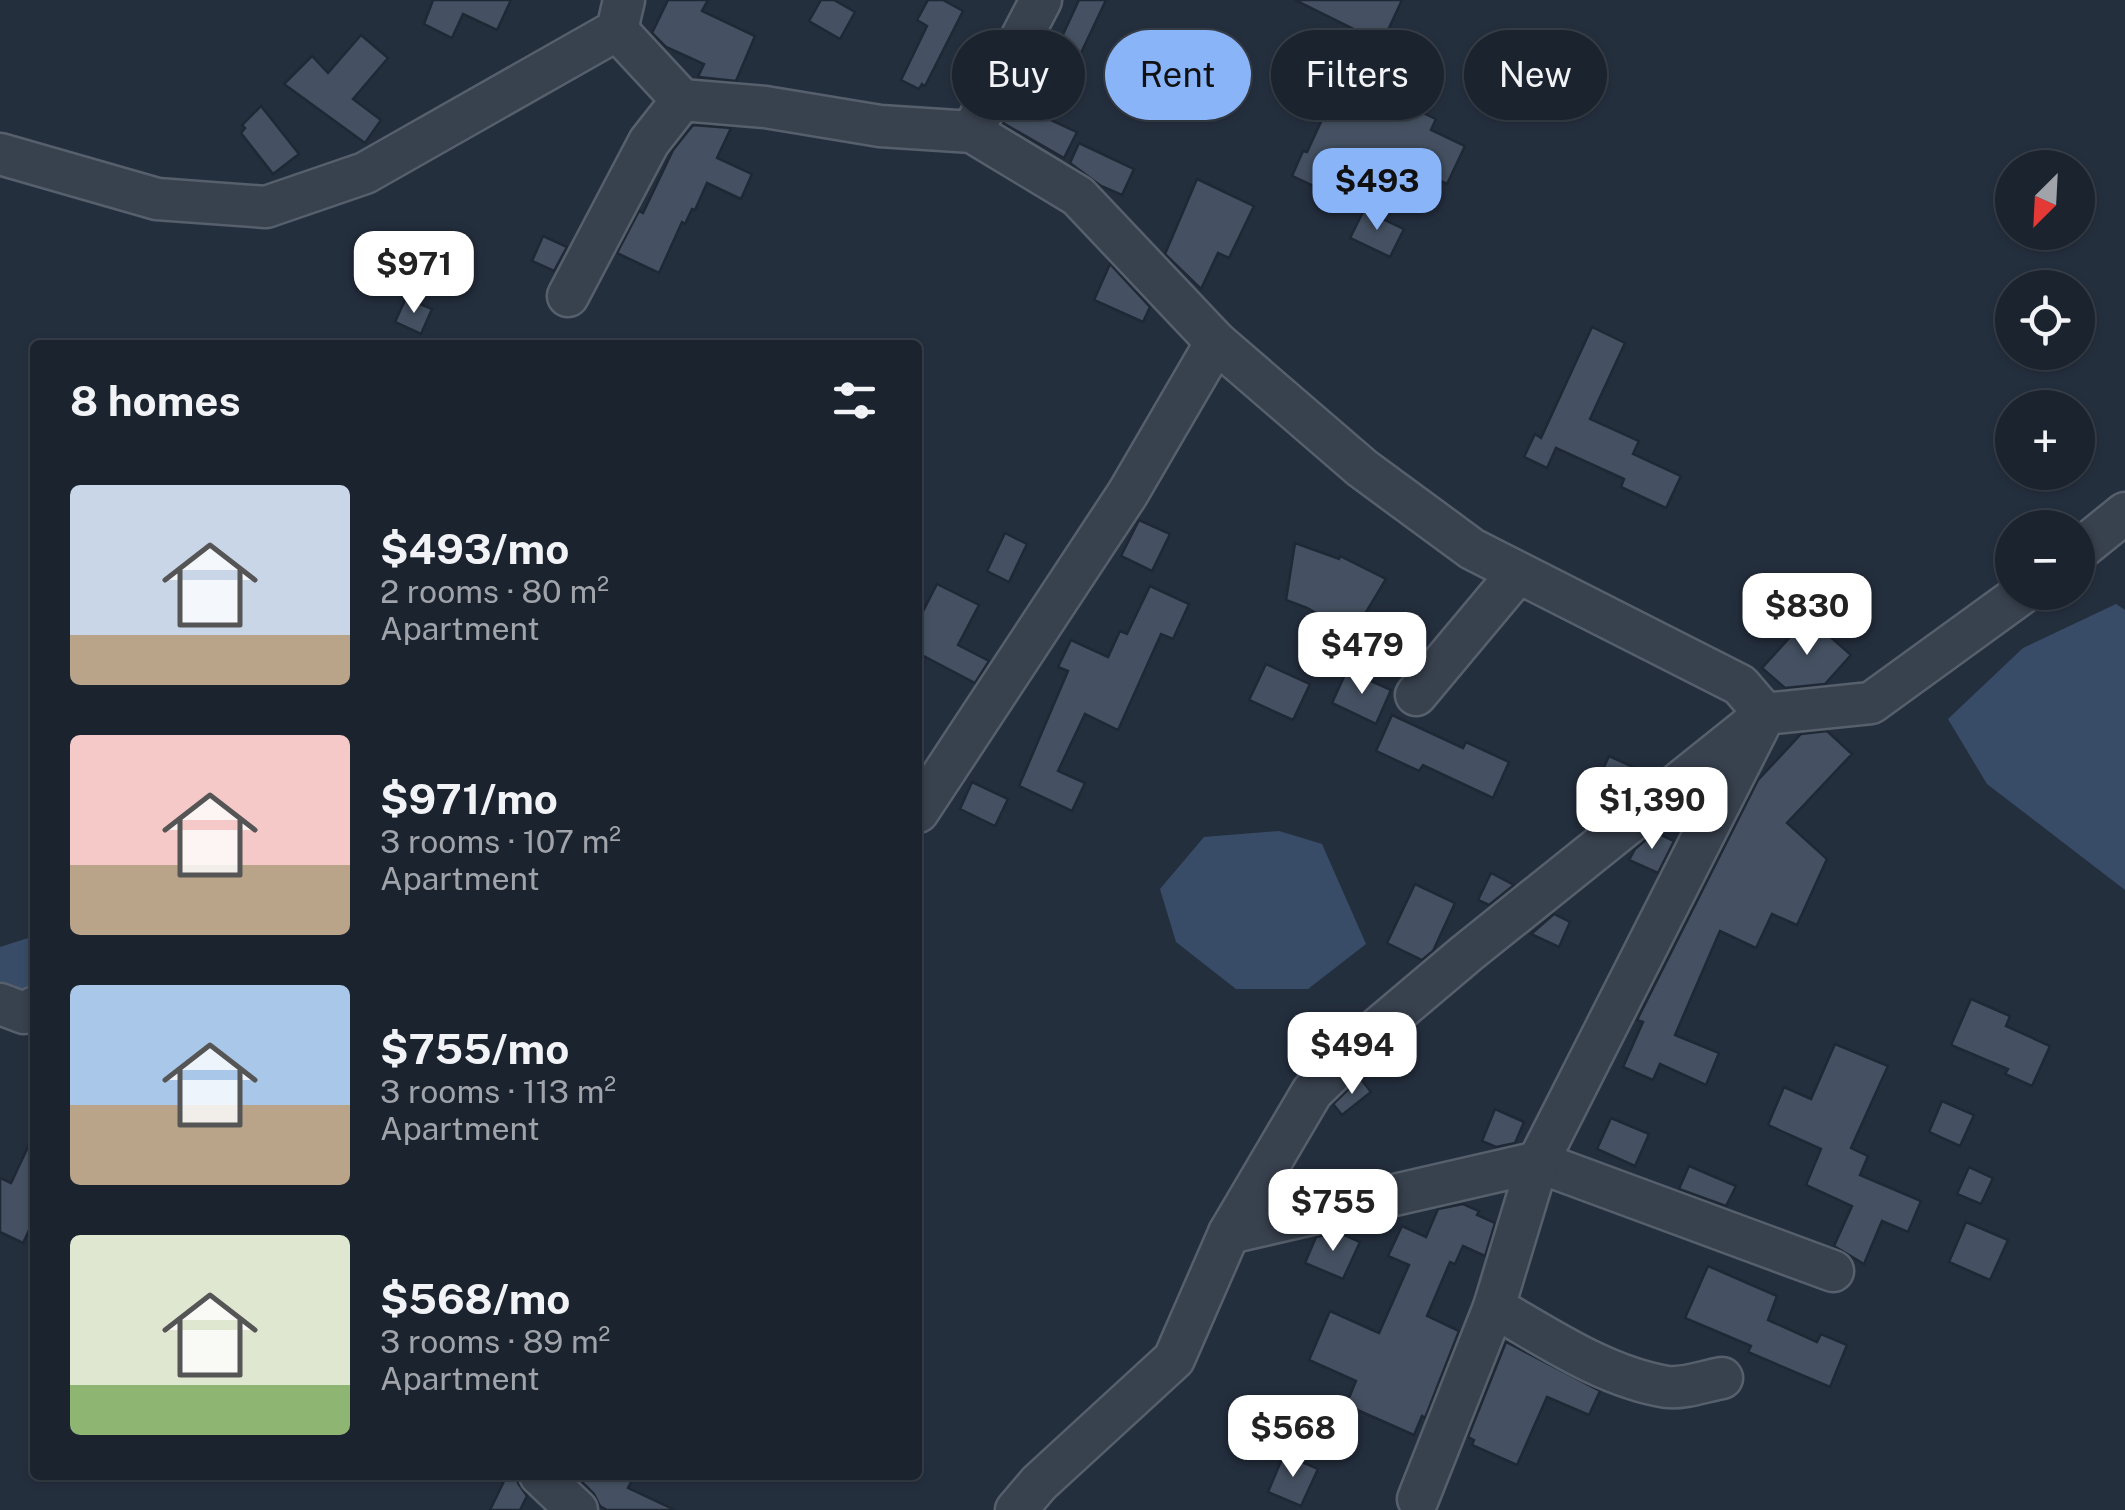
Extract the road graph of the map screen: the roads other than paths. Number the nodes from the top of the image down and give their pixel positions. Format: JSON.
{"nodes":[{"id":1,"x":1041,"y":0,"type":"edge"},
{"id":2,"x":620,"y":15,"type":"edge"},
{"id":3,"x":682,"y":100,"type":"junction"},
{"id":4,"x":972,"y":132,"type":"junction"},
{"id":5,"x":0,"y":154,"type":"edge"},
{"id":6,"x":568,"y":296,"type":"dead end"},
{"id":7,"x":1216,"y":342,"type":"junction"},
{"id":8,"x":2125,"y":512,"type":"edge"},
{"id":9,"x":2095,"y":538,"type":"edge"},
{"id":10,"x":1518,"y":573,"type":"junction"},
{"id":11,"x":1999,"y":610,"type":"edge"},
{"id":12,"x":1416,"y":695,"type":"dead end"},
{"id":13,"x":1765,"y":714,"type":"junction"},
{"id":14,"x":922,"y":806,"type":"edge"},
{"id":15,"x":0,"y":1004,"type":"edge"},
{"id":16,"x":30,"y":1010,"type":"edge"},
{"id":17,"x":1538,"y":1162,"type":"junction"},
{"id":18,"x":1229,"y":1233,"type":"junction"},
{"id":19,"x":1833,"y":1271,"type":"dead end"},
{"id":20,"x":1494,"y":1307,"type":"junction"},
{"id":21,"x":1722,"y":1378,"type":"dead end"},
{"id":22,"x":545,"y":1480,"type":"edge"},
{"id":23,"x":1418,"y":1499,"type":"dead end"},
{"id":24,"x":576,"y":1510,"type":"edge"},
{"id":25,"x":1016,"y":1510,"type":"edge"}],
"edges":[{"from":1,"to":4,"type":"street"},
{"from":2,"to":3,"type":"street"},
{"from":2,"to":5,"type":"street"},
{"from":3,"to":4,"type":"street"},
{"from":3,"to":6,"type":"street"},
{"from":4,"to":7,"type":"street"},
{"from":7,"to":10,"type":"street"},
{"from":7,"to":14,"type":"street"},
{"from":8,"to":9,"type":"street"},
{"from":10,"to":12,"type":"street"},
{"from":10,"to":13,"type":"street"},
{"from":11,"to":13,"type":"street"},
{"from":13,"to":17,"type":"street"},
{"from":13,"to":18,"type":"street"},
{"from":15,"to":16,"type":"street"},
{"from":17,"to":18,"type":"street"},
{"from":17,"to":19,"type":"street"},
{"from":17,"to":20,"type":"street"},
{"from":18,"to":25,"type":"street"},
{"from":20,"to":21,"type":"street"},
{"from":20,"to":23,"type":"street"},
{"from":22,"to":24,"type":"street"}]}
